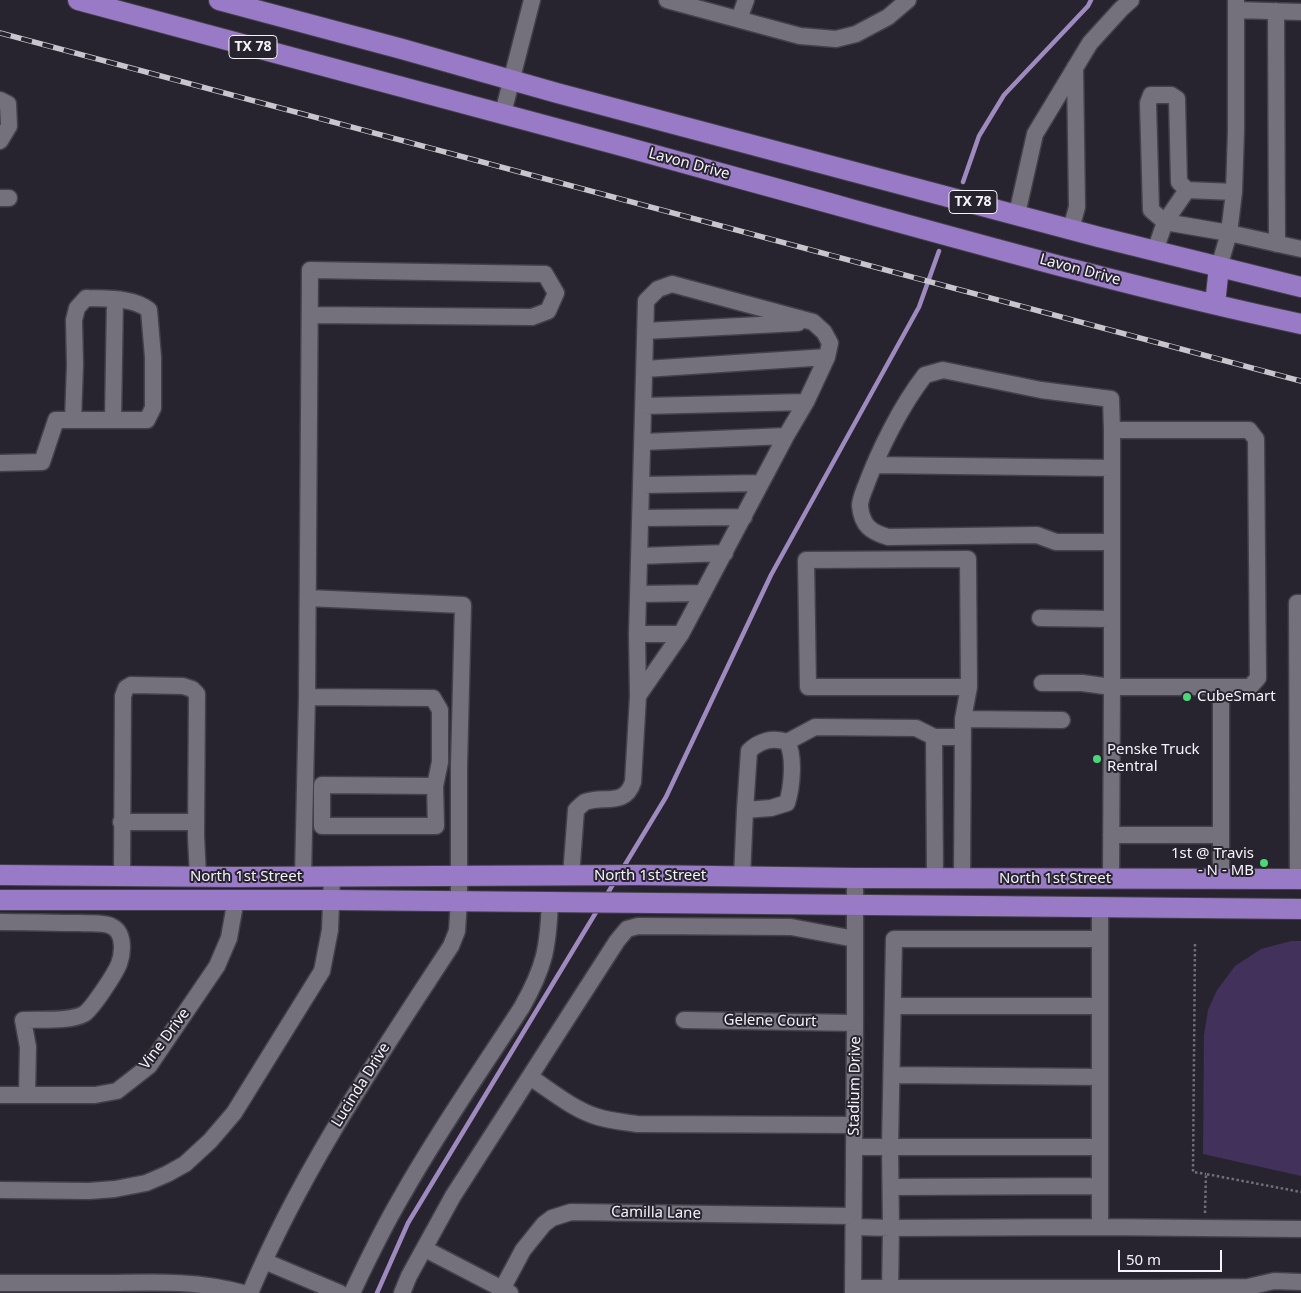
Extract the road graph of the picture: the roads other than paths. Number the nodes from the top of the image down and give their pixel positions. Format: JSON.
{"nodes":[{"id":1,"x":78,"y":0,"type":"edge"},
{"id":2,"x":219,"y":0,"type":"edge"},
{"id":3,"x":532,"y":0,"type":"edge"},
{"id":4,"x":667,"y":0,"type":"edge"},
{"id":5,"x":746,"y":0,"type":"edge"},
{"id":6,"x":908,"y":0,"type":"edge"},
{"id":7,"x":1131,"y":0,"type":"edge"},
{"id":8,"x":1236,"y":5,"type":"edge"},
{"id":9,"x":1276,"y":11,"type":"junction"},
{"id":10,"x":1301,"y":12,"type":"edge"},
{"id":11,"x":739,"y":19,"type":"junction"},
{"id":12,"x":1075,"y":67,"type":"junction"},
{"id":13,"x":511,"y":80,"type":"junction"},
{"id":14,"x":0,"y":100,"type":"edge"},
{"id":15,"x":503,"y":113,"type":"junction"},
{"id":16,"x":0,"y":140,"type":"edge"},
{"id":17,"x":1187,"y":190,"type":"junction"},
{"id":18,"x":1234,"y":192,"type":"junction"},
{"id":19,"x":1017,"y":214,"type":"junction"},
{"id":20,"x":1165,"y":222,"type":"junction"},
{"id":21,"x":1072,"y":229,"type":"junction"},
{"id":22,"x":1229,"y":233,"type":"junction"},
{"id":23,"x":1277,"y":244,"type":"junction"},
{"id":24,"x":1301,"y":249,"type":"edge"},
{"id":25,"x":1155,"y":251,"type":"junction"},
{"id":26,"x":1219,"y":267,"type":"junction"},
{"id":27,"x":1301,"y":287,"type":"edge"},
{"id":28,"x":115,"y":299,"type":"junction"},
{"id":29,"x":1215,"y":304,"type":"junction"},
{"id":30,"x":310,"y":315,"type":"junction"},
{"id":31,"x":813,"y":322,"type":"junction"},
{"id":32,"x":1301,"y":324,"type":"edge"},
{"id":33,"x":645,"y":331,"type":"junction"},
{"id":34,"x":827,"y":357,"type":"junction"},
{"id":35,"x":644,"y":369,"type":"junction"},
{"id":36,"x":806,"y":402,"type":"junction"},
{"id":37,"x":644,"y":406,"type":"junction"},
{"id":38,"x":72,"y":420,"type":"junction"},
{"id":39,"x":113,"y":420,"type":"junction"},
{"id":40,"x":1112,"y":430,"type":"junction"},
{"id":41,"x":786,"y":436,"type":"junction"},
{"id":42,"x":643,"y":442,"type":"junction"},
{"id":43,"x":0,"y":463,"type":"edge"},
{"id":44,"x":874,"y":465,"type":"junction"},
{"id":45,"x":1112,"y":468,"type":"junction"},
{"id":46,"x":761,"y":483,"type":"junction"},
{"id":47,"x":642,"y":485,"type":"junction"},
{"id":48,"x":641,"y":518,"type":"junction"},
{"id":49,"x":744,"y":518,"type":"junction"},
{"id":50,"x":1112,"y":542,"type":"junction"},
{"id":51,"x":725,"y":553,"type":"junction"},
{"id":52,"x":640,"y":556,"type":"junction"},
{"id":53,"x":703,"y":593,"type":"junction"},
{"id":54,"x":638,"y":594,"type":"junction"},
{"id":55,"x":308,"y":598,"type":"junction"},
{"id":56,"x":1301,"y":603,"type":"edge"},
{"id":57,"x":1040,"y":618,"type":"dead end"},
{"id":58,"x":1112,"y":619,"type":"junction"},
{"id":59,"x":637,"y":634,"type":"junction"},
{"id":60,"x":681,"y":634,"type":"junction"},
{"id":61,"x":1042,"y":683,"type":"dead end"},
{"id":62,"x":969,"y":687,"type":"junction"},
{"id":63,"x":1112,"y":687,"type":"junction"},
{"id":64,"x":1221,"y":687,"type":"junction"},
{"id":65,"x":638,"y":696,"type":"junction"},
{"id":66,"x":307,"y":697,"type":"junction"},
{"id":67,"x":963,"y":719,"type":"junction"},
{"id":68,"x":1062,"y":720,"type":"dead end"},
{"id":69,"x":934,"y":737,"type":"junction"},
{"id":70,"x":963,"y":737,"type":"junction"},
{"id":71,"x":788,"y":742,"type":"junction"},
{"id":72,"x":435,"y":786,"type":"junction"},
{"id":73,"x":1299,"y":807,"type":"edge"},
{"id":74,"x":745,"y":810,"type":"junction"},
{"id":75,"x":121,"y":822,"type":"junction"},
{"id":76,"x":196,"y":822,"type":"junction"},
{"id":77,"x":1111,"y":835,"type":"junction"},
{"id":78,"x":1221,"y":835,"type":"junction"},
{"id":79,"x":0,"y":875,"type":"edge"},
{"id":80,"x":578,"y":876,"type":"junction"},
{"id":81,"x":122,"y":877,"type":"junction"},
{"id":82,"x":146,"y":877,"type":"junction"},
{"id":83,"x":198,"y":877,"type":"junction"},
{"id":84,"x":303,"y":877,"type":"junction"},
{"id":85,"x":332,"y":877,"type":"junction"},
{"id":86,"x":460,"y":877,"type":"junction"},
{"id":87,"x":742,"y":877,"type":"junction"},
{"id":88,"x":855,"y":878,"type":"junction"},
{"id":89,"x":935,"y":879,"type":"junction"},
{"id":90,"x":962,"y":879,"type":"junction"},
{"id":91,"x":1111,"y":879,"type":"junction"},
{"id":92,"x":1221,"y":879,"type":"junction"},
{"id":93,"x":1299,"y":879,"type":"edge"},
{"id":94,"x":146,"y":899,"type":"junction"},
{"id":95,"x":236,"y":899,"type":"junction"},
{"id":96,"x":0,"y":900,"type":"edge"},
{"id":97,"x":331,"y":900,"type":"junction"},
{"id":98,"x":459,"y":902,"type":"junction"},
{"id":99,"x":550,"y":902,"type":"junction"},
{"id":100,"x":627,"y":902,"type":"junction"},
{"id":101,"x":856,"y":904,"type":"junction"},
{"id":102,"x":1100,"y":907,"type":"junction"},
{"id":103,"x":1299,"y":909,"type":"edge"},
{"id":104,"x":0,"y":922,"type":"edge"},
{"id":105,"x":855,"y":939,"type":"junction"},
{"id":106,"x":1100,"y":939,"type":"junction"},
{"id":107,"x":893,"y":1006,"type":"junction"},
{"id":108,"x":1100,"y":1006,"type":"junction"},
{"id":109,"x":684,"y":1020,"type":"dead end"},
{"id":110,"x":856,"y":1023,"type":"junction"},
{"id":111,"x":892,"y":1075,"type":"junction"},
{"id":112,"x":530,"y":1077,"type":"junction"},
{"id":113,"x":1100,"y":1077,"type":"junction"},
{"id":114,"x":0,"y":1095,"type":"edge"},
{"id":115,"x":26,"y":1095,"type":"junction"},
{"id":116,"x":854,"y":1125,"type":"junction"},
{"id":117,"x":854,"y":1147,"type":"junction"},
{"id":118,"x":890,"y":1147,"type":"junction"},
{"id":119,"x":1100,"y":1147,"type":"junction"},
{"id":120,"x":1100,"y":1186,"type":"junction"},
{"id":121,"x":891,"y":1187,"type":"junction"},
{"id":122,"x":0,"y":1190,"type":"edge"},
{"id":123,"x":854,"y":1222,"type":"junction"},
{"id":124,"x":1100,"y":1227,"type":"junction"},
{"id":125,"x":891,"y":1228,"type":"junction"},
{"id":126,"x":1301,"y":1229,"type":"edge"},
{"id":127,"x":425,"y":1249,"type":"junction"},
{"id":128,"x":264,"y":1261,"type":"junction"},
{"id":129,"x":1301,"y":1282,"type":"edge"},
{"id":130,"x":0,"y":1283,"type":"edge"},
{"id":131,"x":853,"y":1290,"type":"edge"},
{"id":132,"x":890,"y":1290,"type":"edge"},
{"id":133,"x":1156,"y":1290,"type":"edge"},
{"id":134,"x":504,"y":1292,"type":"edge"},
{"id":135,"x":243,"y":1293,"type":"edge"},
{"id":136,"x":250,"y":1293,"type":"edge"},
{"id":137,"x":340,"y":1293,"type":"edge"},
{"id":138,"x":352,"y":1293,"type":"edge"},
{"id":139,"x":402,"y":1293,"type":"edge"}],
"edges":[{"from":1,"to":15,"type":"main road","name":"Lavon Drive","number":"TX 78"},
{"from":2,"to":13,"type":"main road","number":"TX 78"},
{"from":3,"to":13,"type":"street"},
{"from":4,"to":11,"type":"street"},
{"from":5,"to":11,"type":"street"},
{"from":6,"to":11,"type":"street"},
{"from":7,"to":12,"type":"street"},
{"from":8,"to":9,"type":"street"},
{"from":8,"to":18,"type":"street"},
{"from":9,"to":10,"type":"street"},
{"from":9,"to":23,"type":"street"},
{"from":12,"to":19,"type":"street"},
{"from":12,"to":21,"type":"street"},
{"from":13,"to":15,"type":"street"},
{"from":13,"to":19,"type":"main road","number":"TX 78"},
{"from":14,"to":16,"type":"street"},
{"from":15,"to":29,"type":"main road","name":"Lavon Drive","number":"TX 78"},
{"from":17,"to":18,"type":"street"},
{"from":17,"to":20,"type":"street"},
{"from":17,"to":20,"type":"street"},
{"from":18,"to":22,"type":"street"},
{"from":19,"to":21,"type":"main road","number":"TX 78"},
{"from":20,"to":22,"type":"street"},
{"from":20,"to":25,"type":"street"},
{"from":21,"to":25,"type":"main road","number":"TX 78"},
{"from":22,"to":23,"type":"street"},
{"from":22,"to":26,"type":"street"},
{"from":23,"to":24,"type":"street"},
{"from":25,"to":26,"type":"main road","number":"TX 78"},
{"from":26,"to":27,"type":"main road","number":"TX 78"},
{"from":26,"to":29,"type":"main road"},
{"from":28,"to":38,"type":"street"},
{"from":28,"to":39,"type":"street"},
{"from":28,"to":39,"type":"street"},
{"from":29,"to":32,"type":"main road","name":"Lavon Drive","number":"TX 78"},
{"from":30,"to":30,"type":"street"},
{"from":30,"to":55,"type":"street"},
{"from":31,"to":33,"type":"street"},
{"from":31,"to":33,"type":"street"},
{"from":31,"to":34,"type":"street"},
{"from":33,"to":35,"type":"street"},
{"from":34,"to":35,"type":"street"},
{"from":34,"to":36,"type":"street"},
{"from":35,"to":37,"type":"street"},
{"from":36,"to":37,"type":"street"},
{"from":36,"to":41,"type":"street"},
{"from":37,"to":42,"type":"street"},
{"from":38,"to":39,"type":"street"},
{"from":38,"to":43,"type":"street"},
{"from":40,"to":44,"type":"street"},
{"from":40,"to":45,"type":"street"},
{"from":40,"to":64,"type":"street"},
{"from":41,"to":42,"type":"street"},
{"from":41,"to":46,"type":"street"},
{"from":42,"to":47,"type":"street"},
{"from":44,"to":45,"type":"street"},
{"from":44,"to":50,"type":"street"},
{"from":45,"to":50,"type":"street"},
{"from":46,"to":47,"type":"street"},
{"from":46,"to":49,"type":"street"},
{"from":47,"to":48,"type":"street"},
{"from":48,"to":49,"type":"street"},
{"from":48,"to":52,"type":"street"},
{"from":49,"to":51,"type":"street"},
{"from":50,"to":58,"type":"street"},
{"from":51,"to":52,"type":"street"},
{"from":51,"to":53,"type":"street"},
{"from":52,"to":54,"type":"street"},
{"from":53,"to":54,"type":"street"},
{"from":53,"to":60,"type":"street"},
{"from":54,"to":59,"type":"street"},
{"from":55,"to":66,"type":"street"},
{"from":55,"to":86,"type":"street","name":"Lucinda Drive"},
{"from":56,"to":73,"type":"street"},
{"from":57,"to":58,"type":"street"},
{"from":58,"to":63,"type":"street"},
{"from":59,"to":60,"type":"street"},
{"from":59,"to":65,"type":"street"},
{"from":60,"to":65,"type":"street"},
{"from":61,"to":63,"type":"street"},
{"from":62,"to":62,"type":"street"},
{"from":62,"to":67,"type":"street"},
{"from":63,"to":64,"type":"street"},
{"from":63,"to":77,"type":"street"},
{"from":64,"to":78,"type":"street"},
{"from":65,"to":80,"type":"street"},
{"from":66,"to":72,"type":"street"},
{"from":66,"to":84,"type":"street"},
{"from":67,"to":68,"type":"street"},
{"from":67,"to":70,"type":"street"},
{"from":69,"to":70,"type":"street"},
{"from":69,"to":71,"type":"street"},
{"from":69,"to":89,"type":"street"},
{"from":70,"to":90,"type":"street"},
{"from":71,"to":74,"type":"street"},
{"from":71,"to":74,"type":"street"},
{"from":72,"to":72,"type":"street"},
{"from":73,"to":93,"type":"street"},
{"from":74,"to":87,"type":"street"},
{"from":75,"to":76,"type":"street"},
{"from":75,"to":76,"type":"street"},
{"from":75,"to":81,"type":"street"},
{"from":76,"to":83,"type":"street"},
{"from":77,"to":78,"type":"street"},
{"from":77,"to":91,"type":"street"},
{"from":78,"to":92,"type":"street"},
{"from":79,"to":81,"type":"main road","name":"North 1st Street"},
{"from":80,"to":86,"type":"main road","name":"North 1st Street"},
{"from":80,"to":87,"type":"main road","name":"North 1st Street"},
{"from":81,"to":82,"type":"main road","name":"North 1st Street"},
{"from":82,"to":83,"type":"main road","name":"North 1st Street"},
{"from":82,"to":94,"type":"main road"},
{"from":83,"to":84,"type":"main road","name":"North 1st Street"},
{"from":84,"to":85,"type":"main road","name":"North 1st Street"},
{"from":85,"to":86,"type":"main road","name":"North 1st Street"},
{"from":85,"to":97,"type":"street"},
{"from":86,"to":98,"type":"street","name":"Lucinda Drive"},
{"from":87,"to":88,"type":"main road","name":"North 1st Street"},
{"from":87,"to":100,"type":"main road"},
{"from":88,"to":89,"type":"main road","name":"North 1st Street"},
{"from":88,"to":101,"type":"street","name":"Stadium Drive"},
{"from":89,"to":90,"type":"main road","name":"North 1st Street"},
{"from":90,"to":91,"type":"main road","name":"North 1st Street"},
{"from":91,"to":92,"type":"main road","name":"North 1st Street"},
{"from":92,"to":93,"type":"main road","name":"North 1st Street"},
{"from":93,"to":103,"type":"main road"},
{"from":94,"to":95,"type":"main road","name":"North 1st Street"},
{"from":94,"to":96,"type":"main road","name":"North 1st Street"},
{"from":95,"to":97,"type":"main road","name":"North 1st Street"},
{"from":95,"to":115,"type":"street","name":"Vine Drive"},
{"from":97,"to":98,"type":"main road","name":"North 1st Street"},
{"from":97,"to":122,"type":"street"},
{"from":98,"to":99,"type":"main road","name":"North 1st Street"},
{"from":98,"to":128,"type":"street","name":"Lucinda Drive"},
{"from":99,"to":100,"type":"main road","name":"North 1st Street"},
{"from":99,"to":138,"type":"street"},
{"from":100,"to":101,"type":"main road","name":"North 1st Street"},
{"from":101,"to":102,"type":"main road","name":"North 1st Street"},
{"from":101,"to":105,"type":"street","name":"Stadium Drive"},
{"from":102,"to":103,"type":"main road","name":"North 1st Street"},
{"from":102,"to":106,"type":"street"},
{"from":104,"to":115,"type":"street"},
{"from":105,"to":110,"type":"street","name":"Stadium Drive"},
{"from":105,"to":112,"type":"street"},
{"from":106,"to":107,"type":"street"},
{"from":106,"to":108,"type":"street"},
{"from":107,"to":108,"type":"street"},
{"from":107,"to":111,"type":"street"},
{"from":108,"to":113,"type":"street"},
{"from":109,"to":110,"type":"street","name":"Gelene Court"},
{"from":110,"to":116,"type":"street","name":"Stadium Drive"},
{"from":111,"to":113,"type":"street"},
{"from":111,"to":118,"type":"street"},
{"from":112,"to":116,"type":"street"},
{"from":112,"to":127,"type":"street"},
{"from":113,"to":119,"type":"street"},
{"from":114,"to":115,"type":"street","name":"Vine Drive"},
{"from":116,"to":117,"type":"street","name":"Stadium Drive"},
{"from":117,"to":118,"type":"street"},
{"from":117,"to":123,"type":"street","name":"Stadium Drive"},
{"from":118,"to":119,"type":"street"},
{"from":118,"to":121,"type":"street"},
{"from":119,"to":120,"type":"street"},
{"from":120,"to":121,"type":"street"},
{"from":120,"to":124,"type":"street"},
{"from":121,"to":125,"type":"street"},
{"from":123,"to":125,"type":"street","name":"Camilla Lane"},
{"from":123,"to":131,"type":"street","name":"Stadium Drive"},
{"from":123,"to":134,"type":"street","name":"Camilla Lane"},
{"from":124,"to":125,"type":"street","name":"Camilla Lane"},
{"from":124,"to":126,"type":"street","name":"Camilla Lane"},
{"from":125,"to":132,"type":"street"},
{"from":127,"to":134,"type":"street"},
{"from":127,"to":139,"type":"street"},
{"from":128,"to":136,"type":"street","name":"Lucinda Drive"},
{"from":128,"to":137,"type":"street"},
{"from":129,"to":133,"type":"street"},
{"from":130,"to":135,"type":"street"},
{"from":131,"to":132,"type":"street"},
{"from":132,"to":133,"type":"street"}]}
